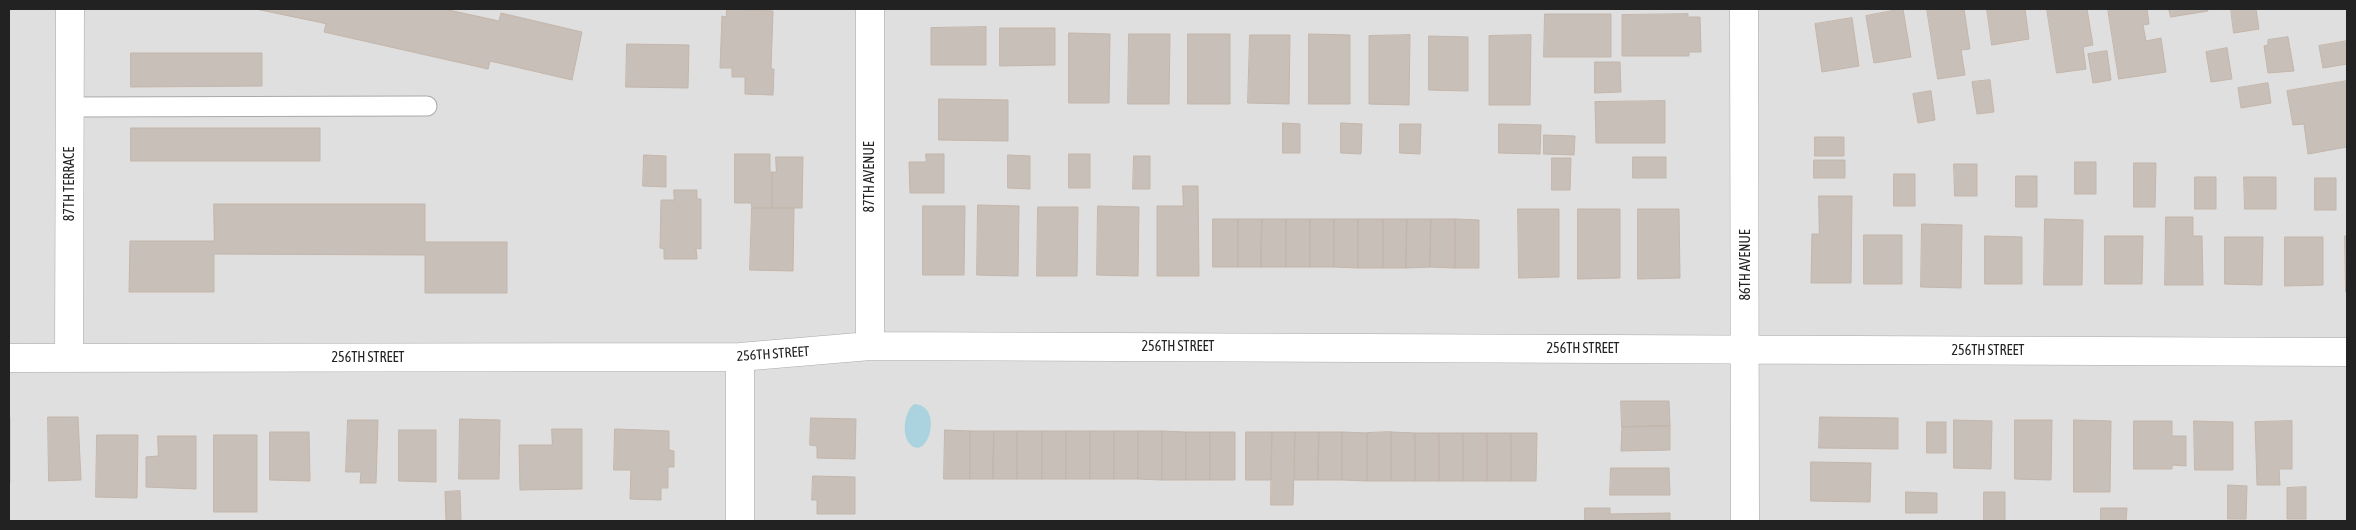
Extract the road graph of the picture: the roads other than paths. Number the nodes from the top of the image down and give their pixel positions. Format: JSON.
{"nodes":[{"id":1,"x":70,"y":9,"type":"edge"},
{"id":2,"x":870,"y":9,"type":"edge"},
{"id":3,"x":1744,"y":9,"type":"edge"},
{"id":4,"x":427,"y":106,"type":"dead end"},
{"id":5,"x":70,"y":107,"type":"junction"},
{"id":6,"x":870,"y":346,"type":"junction"},
{"id":7,"x":1746,"y":350,"type":"junction"},
{"id":8,"x":2347,"y":352,"type":"edge"},
{"id":9,"x":740,"y":357,"type":"junction"},
{"id":10,"x":9,"y":358,"type":"edge"},
{"id":11,"x":69,"y":358,"type":"junction"},
{"id":12,"x":740,"y":521,"type":"edge"},
{"id":13,"x":1745,"y":521,"type":"edge"}],
"edges":[{"from":1,"to":5,"type":"street","name":"87TH TERRACE"},
{"from":2,"to":6,"type":"street","name":"87TH AVENUE"},
{"from":3,"to":7,"type":"street","name":"86TH AVENUE"},
{"from":4,"to":5,"type":"lane"},
{"from":5,"to":11,"type":"street","name":"87TH TERRACE"},
{"from":6,"to":7,"type":"street","name":"256TH STREET"},
{"from":6,"to":9,"type":"street","name":"256TH STREET"},
{"from":7,"to":8,"type":"street","name":"256TH STREET"},
{"from":7,"to":13,"type":"street","name":"86TH AVENUE"},
{"from":9,"to":11,"type":"street","name":"256TH STREET"},
{"from":9,"to":12,"type":"street"},
{"from":10,"to":11,"type":"street","name":"256TH STREET"}]}
